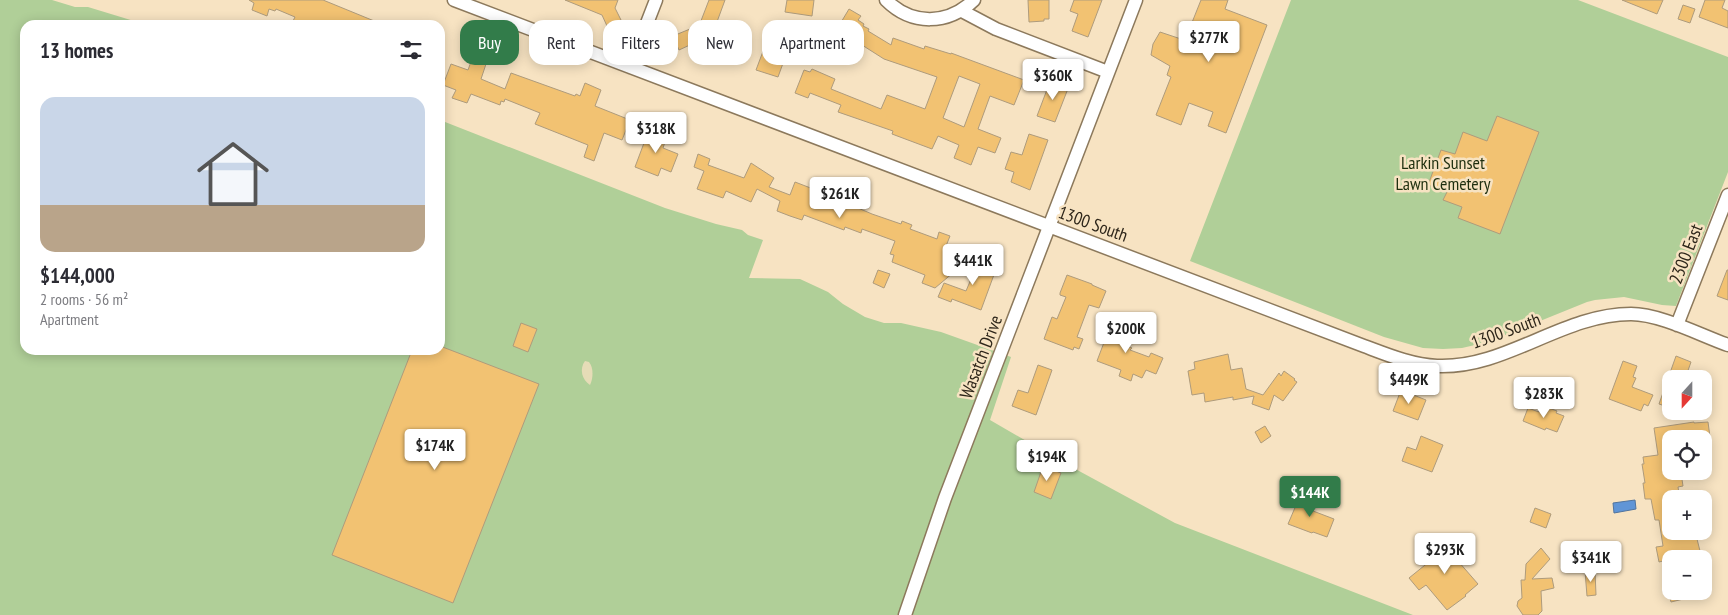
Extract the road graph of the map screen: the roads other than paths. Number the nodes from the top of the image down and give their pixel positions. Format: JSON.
{"nodes":[{"id":1,"x":454,"y":0,"type":"edge"},
{"id":2,"x":656,"y":0,"type":"edge"},
{"id":3,"x":886,"y":0,"type":"edge"},
{"id":4,"x":974,"y":0,"type":"edge"},
{"id":5,"x":1136,"y":0,"type":"edge"},
{"id":6,"x":962,"y":11,"type":"junction"},
{"id":7,"x":630,"y":67,"type":"junction"},
{"id":8,"x":1108,"y":72,"type":"junction"},
{"id":9,"x":1728,"y":195,"type":"edge"},
{"id":10,"x":1049,"y":226,"type":"junction"},
{"id":11,"x":1677,"y":326,"type":"junction"},
{"id":12,"x":1728,"y":345,"type":"edge"},
{"id":13,"x":905,"y":615,"type":"edge"}],
"edges":[{"from":1,"to":7,"type":"street","name":"1300 South"},
{"from":2,"to":7,"type":"street"},
{"from":3,"to":6,"type":"street"},
{"from":4,"to":6,"type":"street"},
{"from":5,"to":8,"type":"street","name":"Wasatch Drive"},
{"from":6,"to":8,"type":"street"},
{"from":7,"to":10,"type":"street","name":"1300 South"},
{"from":8,"to":10,"type":"street","name":"Wasatch Drive"},
{"from":9,"to":11,"type":"street","name":"2300 East"},
{"from":10,"to":11,"type":"street","name":"1300 South"},
{"from":10,"to":13,"type":"street","name":"Wasatch Drive"},
{"from":11,"to":12,"type":"street","name":"1300 South"}]}
